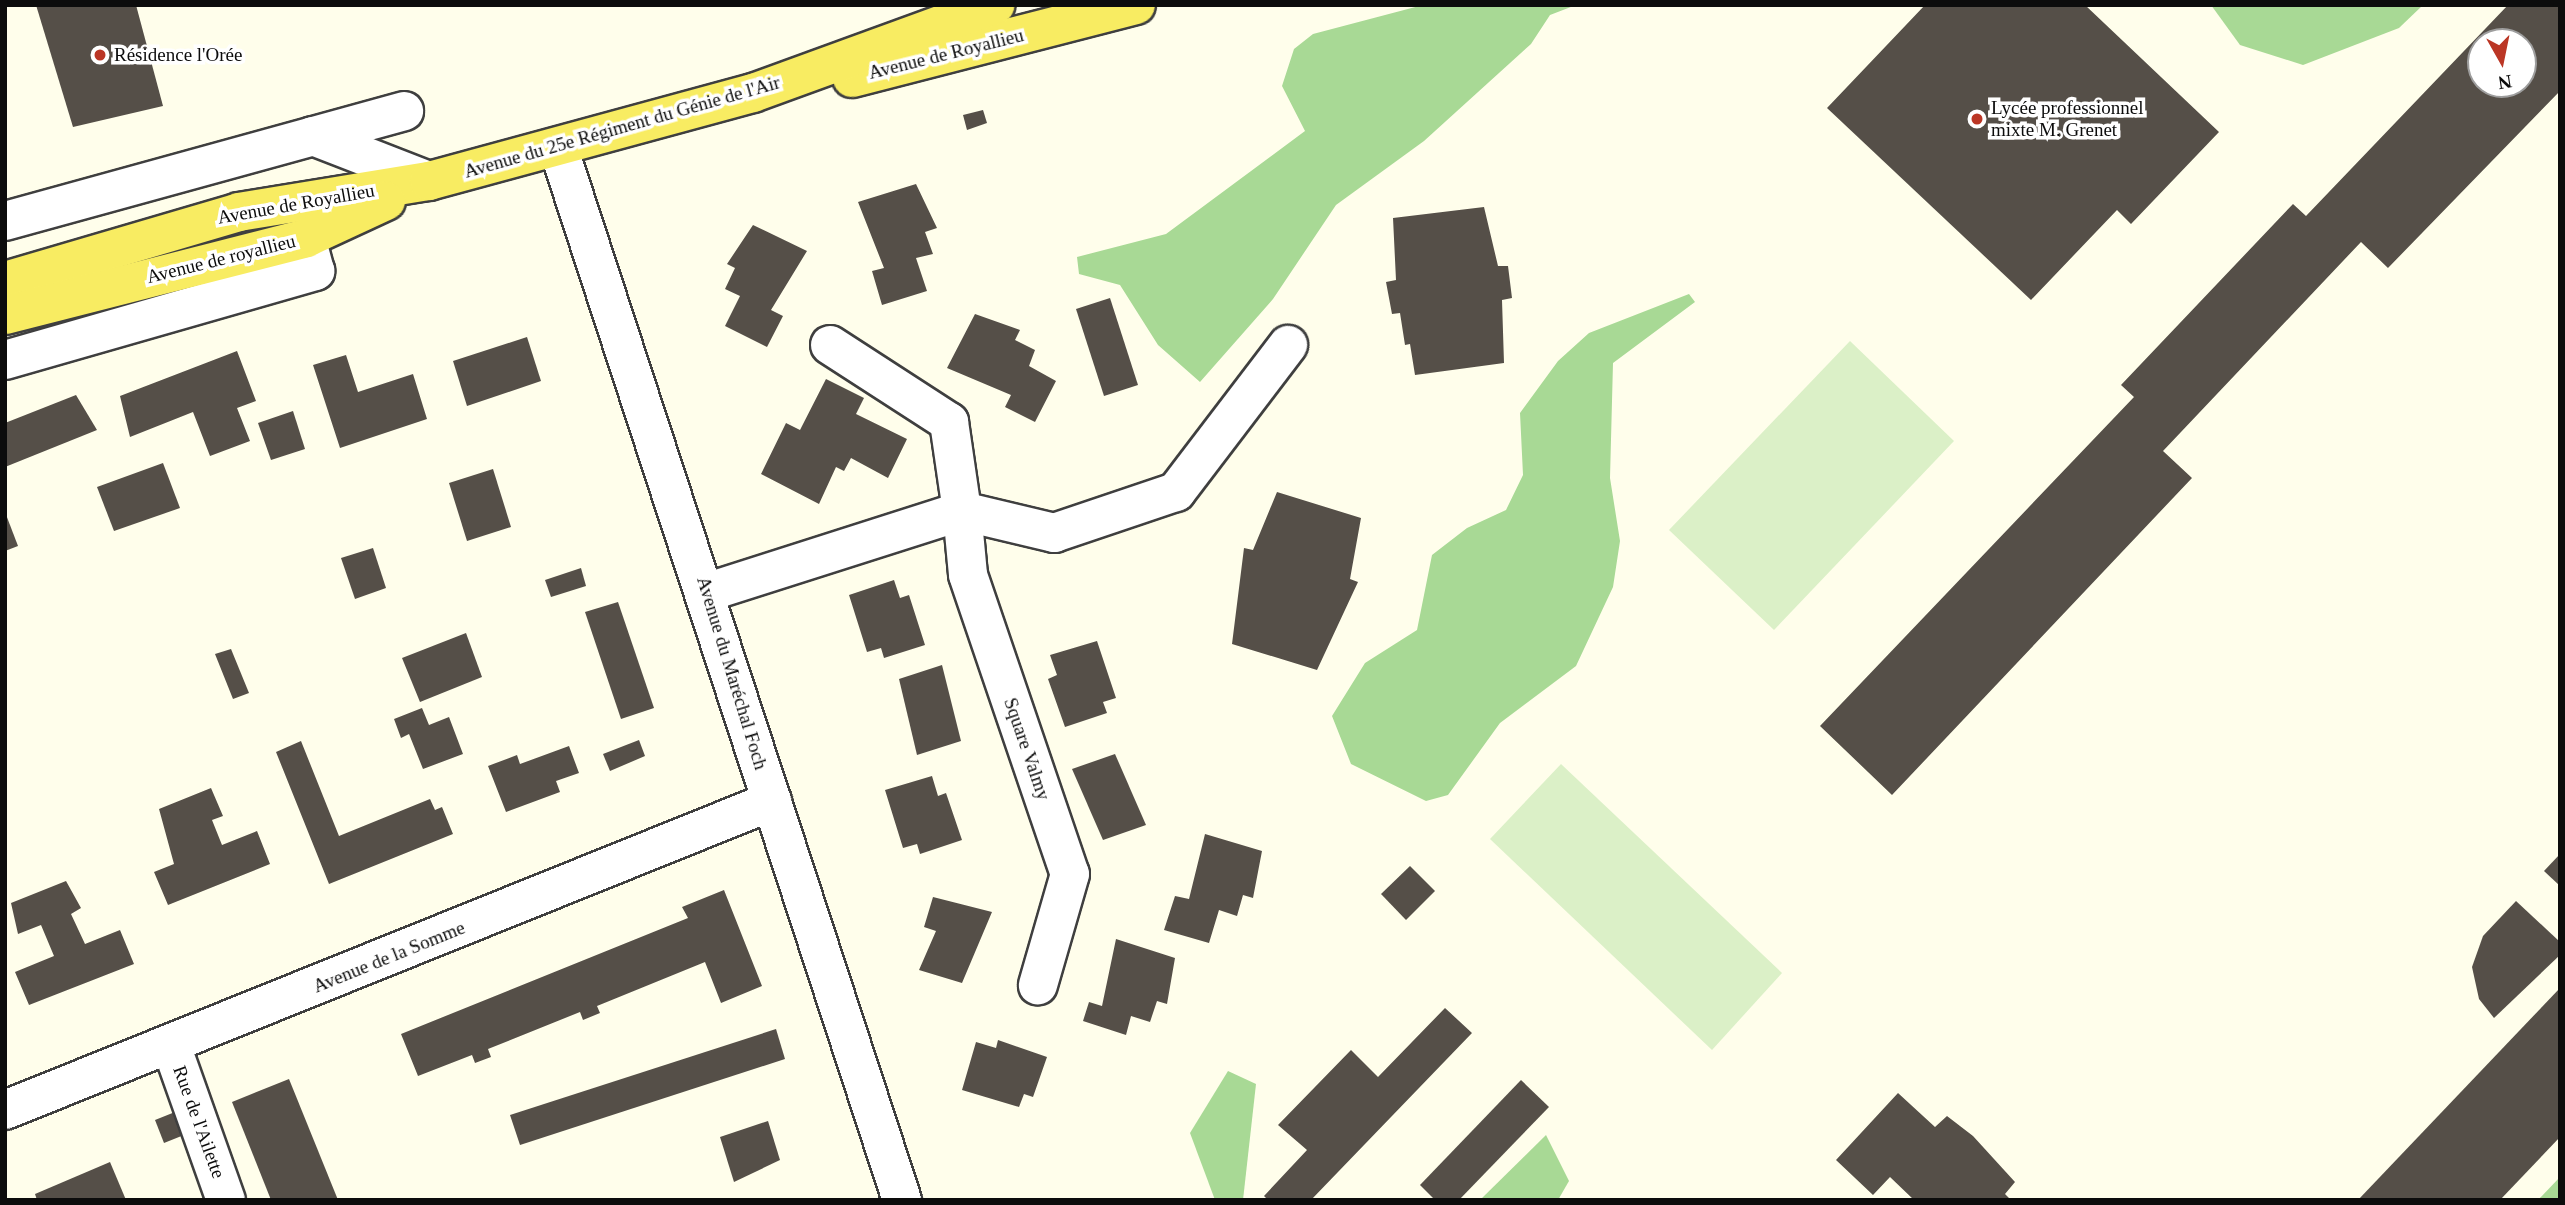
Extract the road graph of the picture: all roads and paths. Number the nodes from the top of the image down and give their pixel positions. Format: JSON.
{"nodes":[{"id":1,"x":995,"y":5,"type":"edge"},
{"id":2,"x":1136,"y":5,"type":"edge"},
{"id":3,"x":852,"y":54,"type":"joint"},
{"id":4,"x":753,"y":93,"type":"junction"},
{"id":5,"x":404,"y":111,"type":"dead end"},
{"id":6,"x":313,"y":136,"type":"junction"},
{"id":7,"x":558,"y":146,"type":"junction"},
{"id":8,"x":429,"y":181,"type":"junction"},
{"id":9,"x":5,"y":221,"type":"edge"},
{"id":10,"x":306,"y":237,"type":"junction"},
{"id":11,"x":5,"y":281,"type":"edge"},
{"id":12,"x":5,"y":315,"type":"edge"},
{"id":13,"x":830,"y":345,"type":"dead end"},
{"id":14,"x":1288,"y":345,"type":"dead end"},
{"id":15,"x":5,"y":360,"type":"edge"},
{"id":16,"x":962,"y":511,"type":"junction"},
{"id":17,"x":708,"y":592,"type":"junction"},
{"id":18,"x":772,"y":801,"type":"junction"},
{"id":19,"x":1038,"y":985,"type":"dead end"},
{"id":20,"x":171,"y":1045,"type":"junction"},
{"id":21,"x":5,"y":1110,"type":"edge"},
{"id":22,"x":226,"y":1200,"type":"edge"},
{"id":23,"x":902,"y":1200,"type":"edge"}],
"edges":[{"from":1,"to":3,"type":"main road","name":"Avenue de Royallieu"},
{"from":2,"to":4,"type":"main road","name":"Avenue de Royallieu"},
{"from":3,"to":4,"type":"main road","name":"Avenue du 25e Régiment du Génie de l'Air"},
{"from":4,"to":7,"type":"main road","name":"Avenue du 25e Régiment du Génie de l'Air"},
{"from":5,"to":6,"type":"street"},
{"from":6,"to":8,"type":"street","name":"Avenue de Royallieu"},
{"from":6,"to":9,"type":"street"},
{"from":7,"to":8,"type":"main road","name":"Avenue du 25e Régiment du Génie de l'Air"},
{"from":7,"to":17,"type":"street","name":"Avenue du Maréchal Foch"},
{"from":8,"to":10,"type":"main road","name":"Avenue de royallieu"},
{"from":8,"to":11,"type":"main road","name":"Avenue de Royallieu"},
{"from":10,"to":12,"type":"main road","name":"Avenue de royallieu"},
{"from":10,"to":15,"type":"street","name":"Avenue de Royallieu"},
{"from":13,"to":16,"type":"street","name":"Square Valmy"},
{"from":14,"to":16,"type":"street"},
{"from":16,"to":17,"type":"street"},
{"from":16,"to":19,"type":"street","name":"Square Valmy"},
{"from":17,"to":18,"type":"street","name":"Avenue du Maréchal Foch"},
{"from":18,"to":20,"type":"street","name":"Avenue de la Somme"},
{"from":18,"to":23,"type":"street","name":"Avenue du Maréchal Foch"},
{"from":20,"to":21,"type":"street","name":"Avenue de la Somme"},
{"from":20,"to":22,"type":"street","name":"Rue de l'Ailette"}]}
